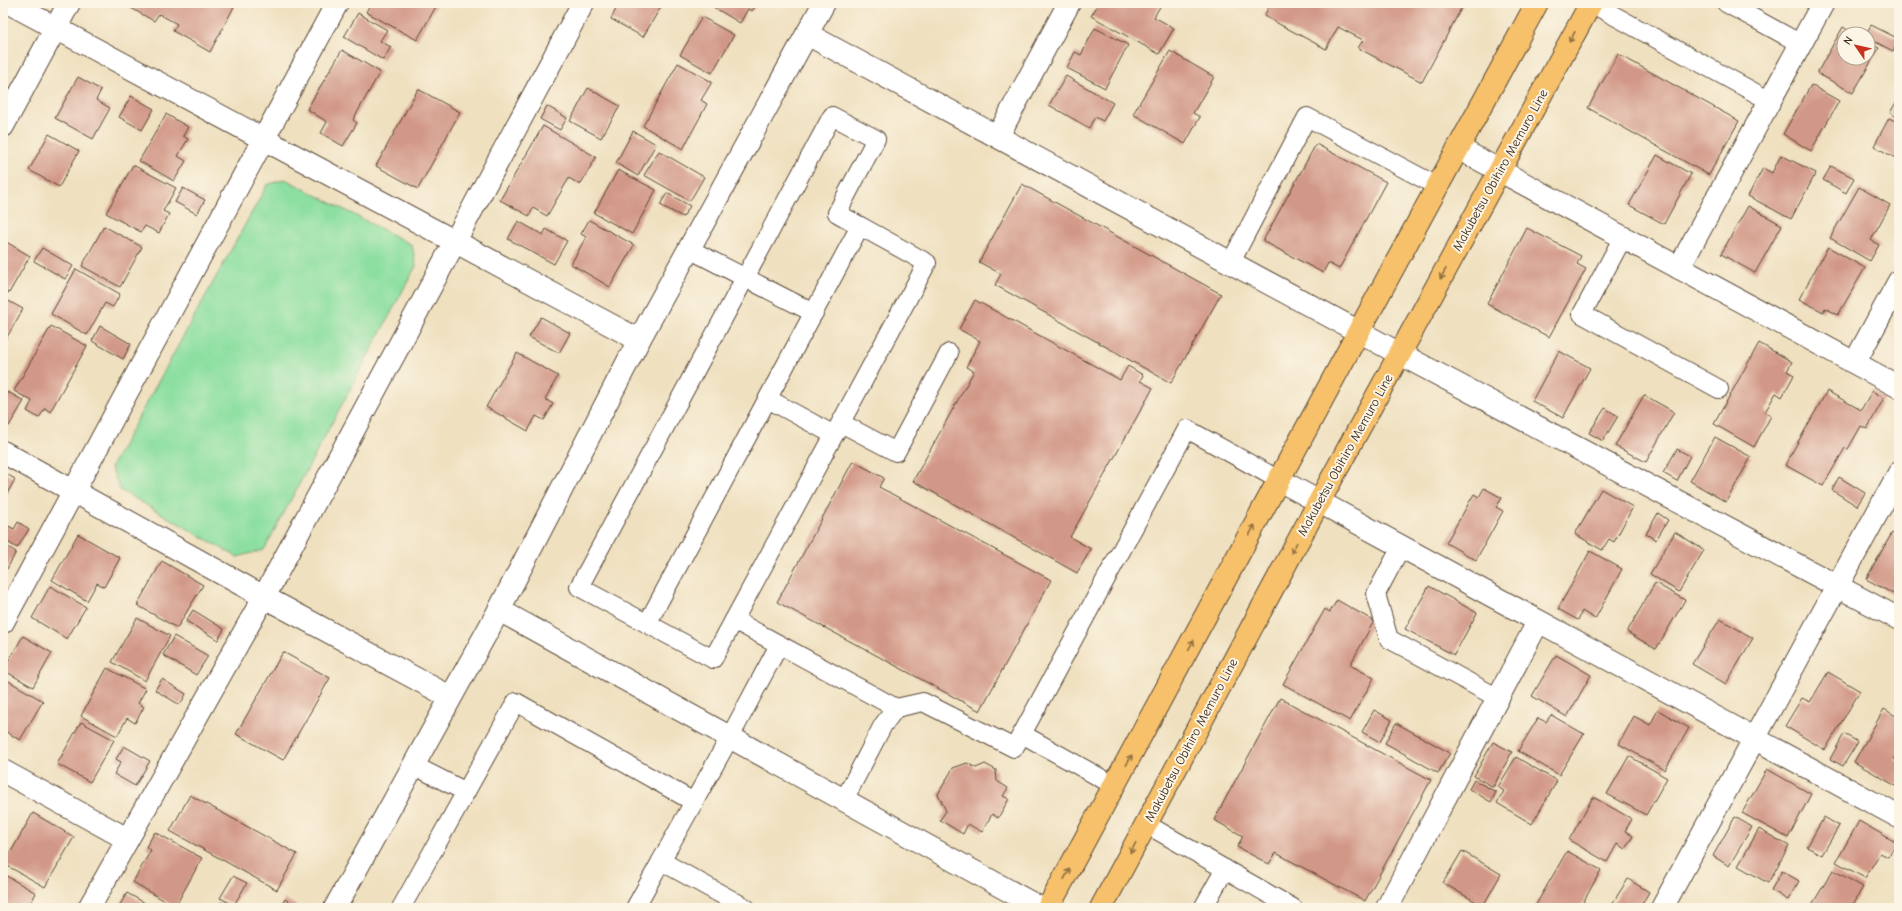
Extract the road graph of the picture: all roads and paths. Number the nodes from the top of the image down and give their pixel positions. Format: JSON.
{"nodes":[{"id":1,"x":9,"y":3,"type":"edge"},
{"id":2,"x":69,"y":3,"type":"edge"},
{"id":3,"x":338,"y":3,"type":"edge"},
{"id":4,"x":583,"y":3,"type":"edge"},
{"id":5,"x":824,"y":3,"type":"edge"},
{"id":6,"x":1069,"y":3,"type":"edge"},
{"id":7,"x":1537,"y":3,"type":"edge"},
{"id":8,"x":1591,"y":3,"type":"edge"},
{"id":9,"x":1726,"y":3,"type":"edge"},
{"id":10,"x":1823,"y":3,"type":"edge"},
{"id":11,"x":56,"y":28,"type":"junction"},
{"id":12,"x":807,"y":34,"type":"junction"},
{"id":13,"x":1801,"y":44,"type":"junction"},
{"id":14,"x":1770,"y":100,"type":"junction"},
{"id":15,"x":3,"y":126,"type":"edge"},
{"id":16,"x":998,"y":136,"type":"junction"},
{"id":17,"x":264,"y":138,"type":"junction"},
{"id":18,"x":1458,"y":148,"type":"junction"},
{"id":19,"x":1500,"y":170,"type":"junction"},
{"id":20,"x":1437,"y":186,"type":"junction"},
{"id":21,"x":860,"y":226,"type":"junction"},
{"id":22,"x":1623,"y":237,"type":"junction"},
{"id":23,"x":454,"y":240,"type":"junction"},
{"id":24,"x":689,"y":249,"type":"junction"},
{"id":25,"x":1231,"y":262,"type":"junction"},
{"id":26,"x":1680,"y":268,"type":"junction"},
{"id":27,"x":745,"y":278,"type":"junction"},
{"id":28,"x":1899,"y":281,"type":"edge"},
{"id":29,"x":814,"y":314,"type":"junction"},
{"id":30,"x":1359,"y":330,"type":"junction"},
{"id":31,"x":639,"y":340,"type":"junction"},
{"id":32,"x":949,"y":353,"type":"dead end"},
{"id":33,"x":1400,"y":354,"type":"junction"},
{"id":34,"x":1855,"y":362,"type":"junction"},
{"id":35,"x":1899,"y":386,"type":"edge"},
{"id":36,"x":1720,"y":388,"type":"dead end"},
{"id":37,"x":768,"y":399,"type":"junction"},
{"id":38,"x":838,"y":429,"type":"junction"},
{"id":39,"x":3,"y":452,"type":"edge"},
{"id":40,"x":1899,"y":473,"type":"edge"},
{"id":41,"x":1279,"y":480,"type":"junction"},
{"id":42,"x":74,"y":490,"type":"junction"},
{"id":43,"x":1319,"y":502,"type":"junction"},
{"id":44,"x":1401,"y":547,"type":"junction"},
{"id":45,"x":1837,"y":586,"type":"junction"},
{"id":46,"x":264,"y":597,"type":"junction"},
{"id":47,"x":499,"y":610,"type":"junction"},
{"id":48,"x":1899,"y":619,"type":"edge"},
{"id":49,"x":734,"y":620,"type":"junction"},
{"id":50,"x":3,"y":622,"type":"edge"},
{"id":51,"x":1538,"y":622,"type":"junction"},
{"id":52,"x":647,"y":624,"type":"junction"},
{"id":53,"x":779,"y":645,"type":"junction"},
{"id":54,"x":450,"y":697,"type":"junction"},
{"id":55,"x":1498,"y":698,"type":"junction"},
{"id":56,"x":896,"y":708,"type":"junction"},
{"id":57,"x":1022,"y":734,"type":"junction"},
{"id":58,"x":730,"y":737,"type":"junction"},
{"id":59,"x":1755,"y":737,"type":"junction"},
{"id":60,"x":413,"y":765,"type":"junction"},
{"id":61,"x":3,"y":771,"type":"edge"},
{"id":62,"x":1115,"y":786,"type":"junction"},
{"id":63,"x":466,"y":792,"type":"junction"},
{"id":64,"x":844,"y":800,"type":"junction"},
{"id":65,"x":694,"y":802,"type":"junction"},
{"id":66,"x":1899,"y":817,"type":"edge"},
{"id":67,"x":1146,"y":824,"type":"junction"},
{"id":68,"x":127,"y":839,"type":"junction"},
{"id":69,"x":661,"y":861,"type":"junction"},
{"id":70,"x":1225,"y":869,"type":"junction"},
{"id":71,"x":90,"y":908,"type":"edge"},
{"id":72,"x":335,"y":908,"type":"edge"},
{"id":73,"x":400,"y":908,"type":"edge"},
{"id":74,"x":635,"y":908,"type":"edge"},
{"id":75,"x":746,"y":908,"type":"edge"},
{"id":76,"x":1040,"y":908,"type":"edge"},
{"id":77,"x":1048,"y":908,"type":"edge"},
{"id":78,"x":1101,"y":908,"type":"edge"},
{"id":79,"x":1203,"y":908,"type":"edge"},
{"id":80,"x":1293,"y":908,"type":"edge"},
{"id":81,"x":1387,"y":908,"type":"edge"},
{"id":82,"x":1662,"y":908,"type":"edge"}],
"edges":[{"from":1,"to":11,"type":"street"},
{"from":2,"to":11,"type":"street"},
{"from":3,"to":17,"type":"street"},
{"from":4,"to":23,"type":"street"},
{"from":5,"to":12,"type":"street"},
{"from":6,"to":16,"type":"street"},
{"from":7,"to":18,"type":"main road"},
{"from":8,"to":14,"type":"lane"},
{"from":8,"to":19,"type":"main road","name":"Makubetsu Obihiro Memuro Line","one_way":true},
{"from":9,"to":13,"type":"lane"},
{"from":10,"to":13,"type":"street"},
{"from":11,"to":15,"type":"street"},
{"from":11,"to":17,"type":"street"},
{"from":12,"to":16,"type":"street"},
{"from":12,"to":24,"type":"street"},
{"from":13,"to":14,"type":"street"},
{"from":14,"to":26,"type":"street"},
{"from":16,"to":25,"type":"street"},
{"from":17,"to":23,"type":"street"},
{"from":17,"to":42,"type":"street"},
{"from":18,"to":19,"type":"street"},
{"from":18,"to":20,"type":"main road"},
{"from":19,"to":22,"type":"street"},
{"from":19,"to":33,"type":"main road","name":"Makubetsu Obihiro Memuro Line","one_way":true},
{"from":20,"to":25,"type":"lane"},
{"from":20,"to":30,"type":"main road"},
{"from":21,"to":27,"type":"lane"},
{"from":21,"to":29,"type":"lane"},
{"from":21,"to":38,"type":"lane"},
{"from":22,"to":26,"type":"street"},
{"from":22,"to":36,"type":"lane"},
{"from":23,"to":31,"type":"street"},
{"from":23,"to":46,"type":"street"},
{"from":24,"to":27,"type":"lane"},
{"from":24,"to":31,"type":"street"},
{"from":25,"to":30,"type":"street"},
{"from":26,"to":34,"type":"street"},
{"from":27,"to":29,"type":"lane"},
{"from":27,"to":52,"type":"lane"},
{"from":28,"to":34,"type":"street"},
{"from":29,"to":37,"type":"lane"},
{"from":30,"to":33,"type":"street"},
{"from":30,"to":41,"type":"main road"},
{"from":31,"to":47,"type":"street"},
{"from":32,"to":38,"type":"lane"},
{"from":33,"to":43,"type":"main road","name":"Makubetsu Obihiro Memuro Line"},
{"from":33,"to":45,"type":"street"},
{"from":34,"to":35,"type":"street"},
{"from":37,"to":38,"type":"lane"},
{"from":37,"to":52,"type":"lane"},
{"from":38,"to":49,"type":"lane"},
{"from":39,"to":42,"type":"street"},
{"from":40,"to":45,"type":"street"},
{"from":41,"to":43,"type":"street"},
{"from":41,"to":57,"type":"lane"},
{"from":62,"to":41,"type":"main road","one_way":true},
{"from":42,"to":46,"type":"street"},
{"from":42,"to":50,"type":"street"},
{"from":43,"to":44,"type":"street"},
{"from":43,"to":67,"type":"main road","name":"Makubetsu Obihiro Memuro Line","one_way":true},
{"from":44,"to":51,"type":"street"},
{"from":44,"to":55,"type":"lane"},
{"from":45,"to":48,"type":"street"},
{"from":45,"to":59,"type":"street"},
{"from":46,"to":54,"type":"street"},
{"from":46,"to":68,"type":"street"},
{"from":47,"to":54,"type":"street"},
{"from":47,"to":58,"type":"street"},
{"from":49,"to":52,"type":"lane"},
{"from":49,"to":53,"type":"lane"},
{"from":51,"to":55,"type":"street"},
{"from":51,"to":59,"type":"street"},
{"from":53,"to":56,"type":"lane"},
{"from":53,"to":58,"type":"lane"},
{"from":54,"to":60,"type":"street"},
{"from":55,"to":81,"type":"street"},
{"from":56,"to":57,"type":"lane"},
{"from":56,"to":64,"type":"lane"},
{"from":57,"to":62,"type":"lane"},
{"from":58,"to":64,"type":"street"},
{"from":58,"to":65,"type":"lane"},
{"from":59,"to":66,"type":"street"},
{"from":59,"to":82,"type":"street"},
{"from":60,"to":63,"type":"lane"},
{"from":60,"to":72,"type":"street"},
{"from":61,"to":68,"type":"street"},
{"from":77,"to":62,"type":"main road","one_way":true},
{"from":63,"to":65,"type":"lane"},
{"from":63,"to":73,"type":"lane"},
{"from":64,"to":76,"type":"street"},
{"from":65,"to":69,"type":"lane"},
{"from":67,"to":70,"type":"lane"},
{"from":67,"to":78,"type":"main road","name":"Makubetsu Obihiro Memuro Line","one_way":true},
{"from":68,"to":71,"type":"street"},
{"from":69,"to":74,"type":"lane"},
{"from":69,"to":75,"type":"lane"},
{"from":70,"to":79,"type":"lane"},
{"from":70,"to":80,"type":"lane"}]}
